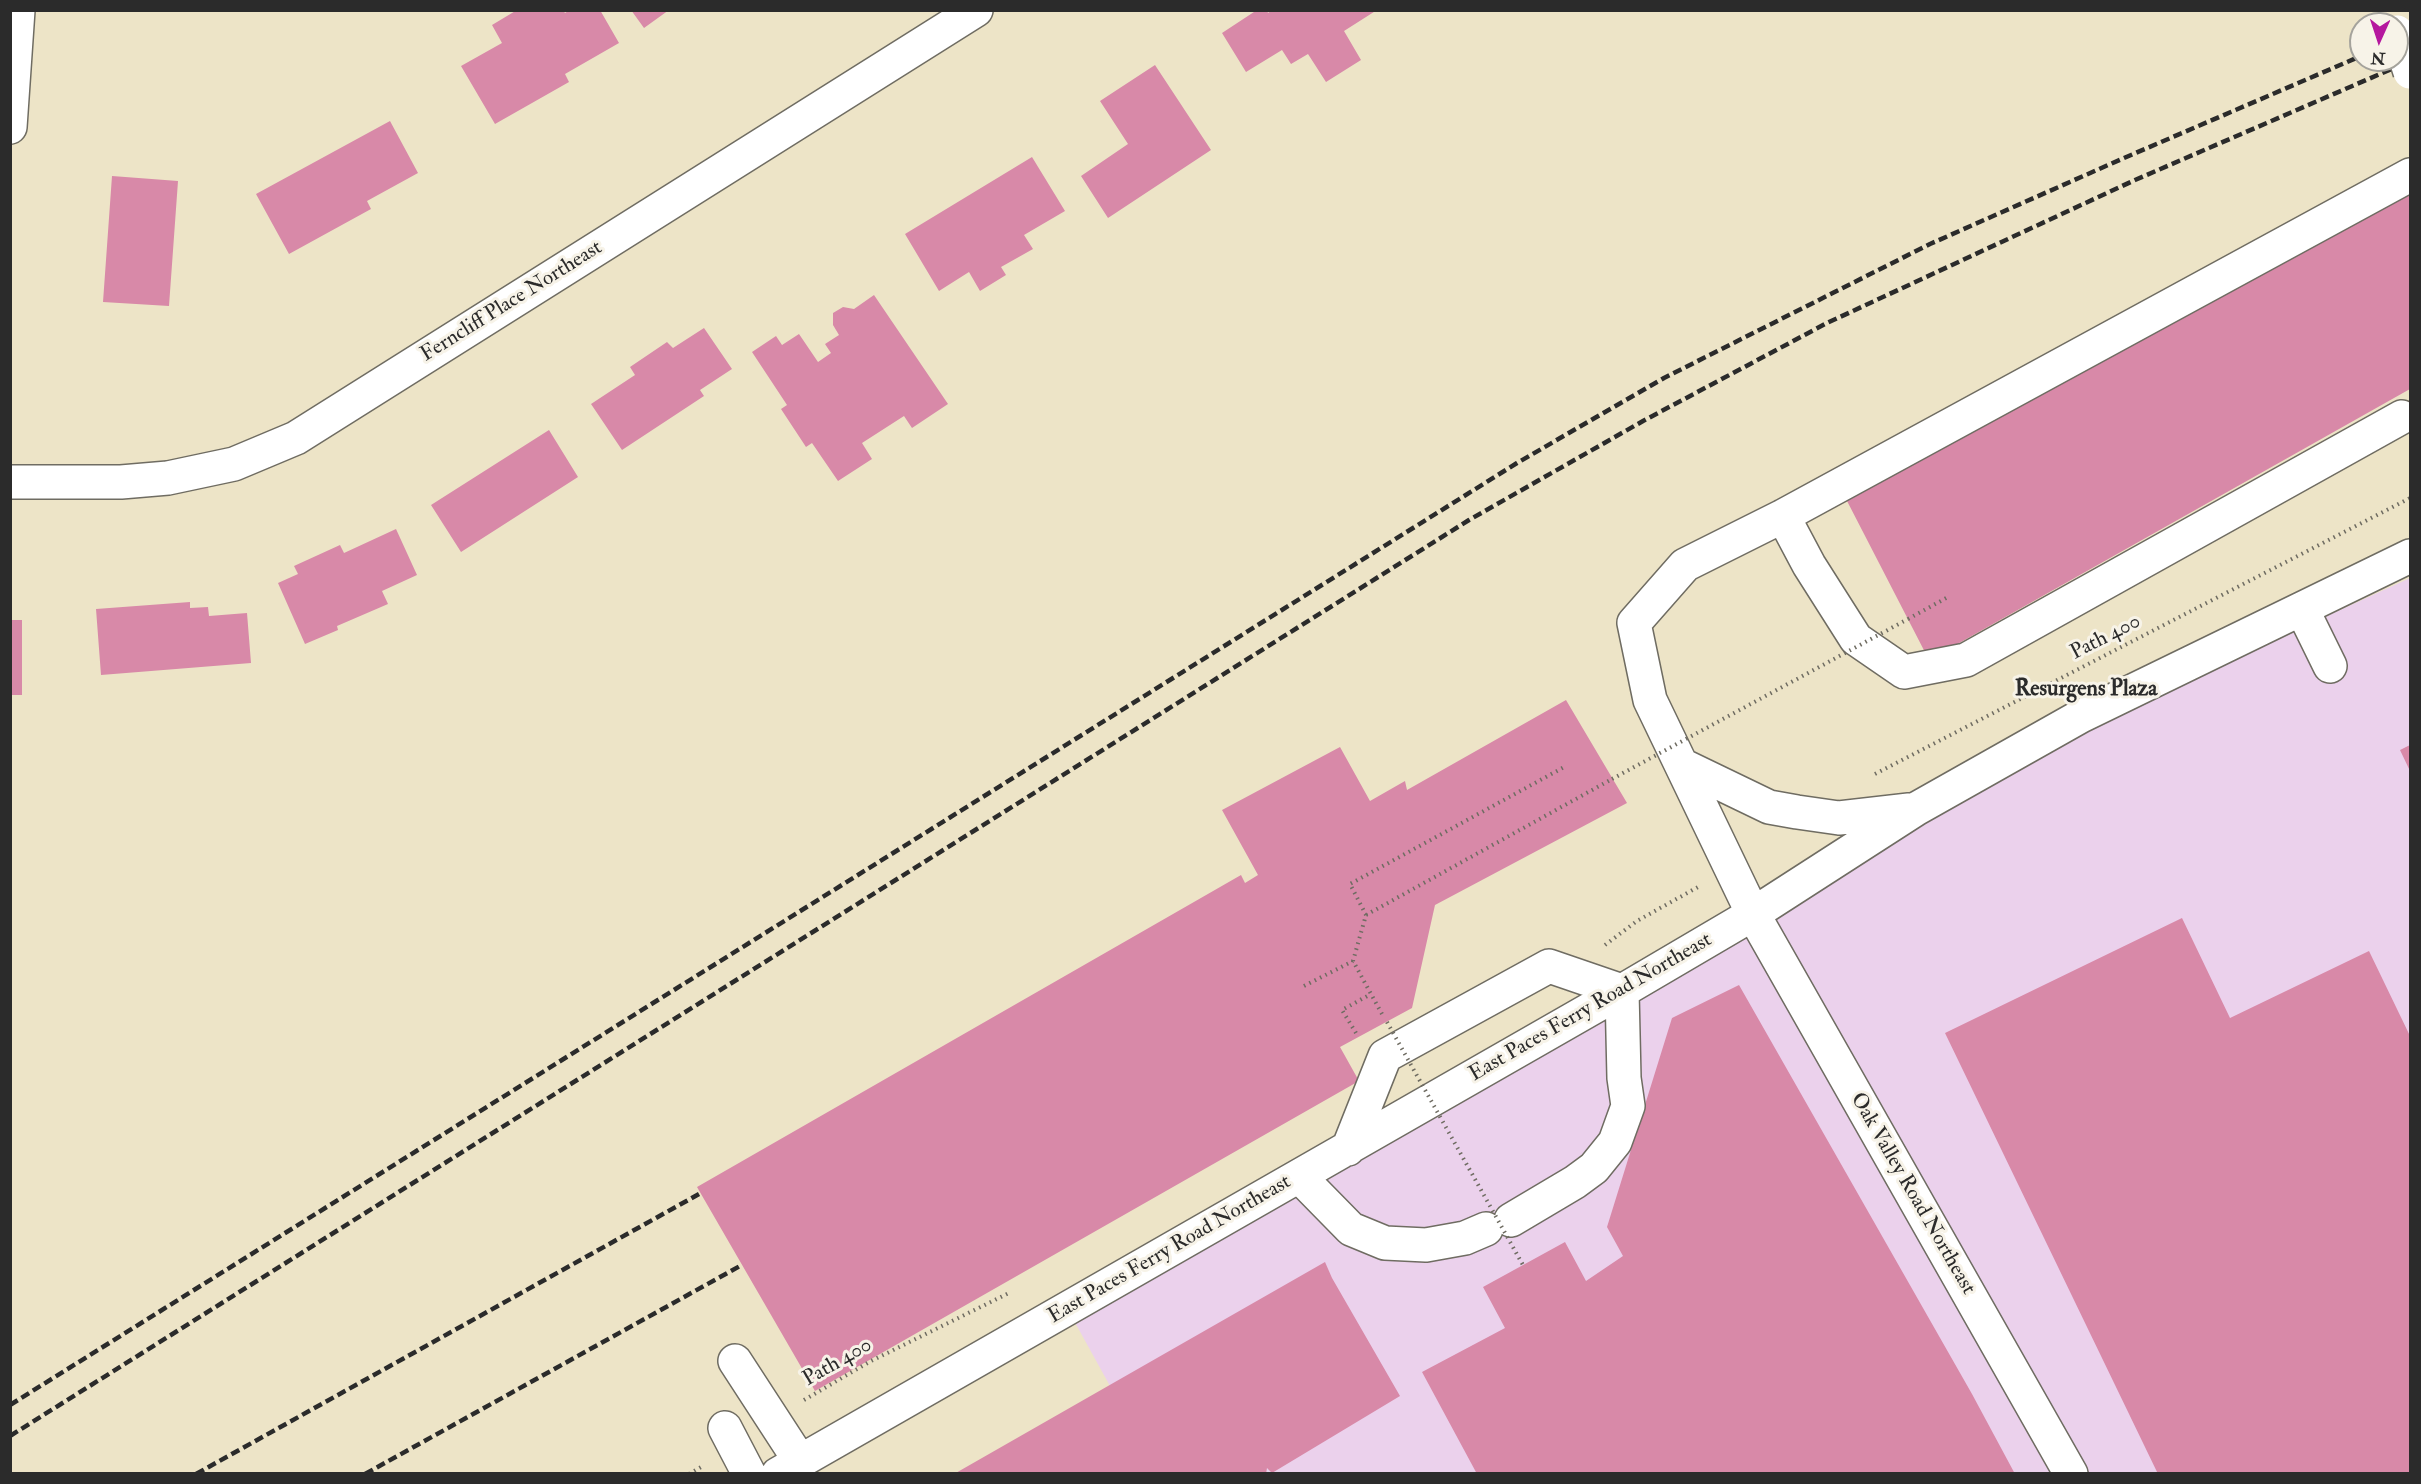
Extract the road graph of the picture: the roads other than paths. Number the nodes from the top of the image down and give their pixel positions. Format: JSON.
{"nodes":[{"id":1,"x":18,"y":10,"type":"edge"},
{"id":2,"x":976,"y":10,"type":"edge"},
{"id":3,"x":10,"y":127,"type":"edge"},
{"id":4,"x":2410,"y":175,"type":"edge"},
{"id":5,"x":2402,"y":417,"type":"dead end"},
{"id":6,"x":10,"y":482,"type":"edge"},
{"id":7,"x":1783,"y":516,"type":"junction"},
{"id":8,"x":2410,"y":556,"type":"edge"},
{"id":9,"x":2302,"y":609,"type":"junction"},
{"id":10,"x":2330,"y":666,"type":"dead end"},
{"id":11,"x":1684,"y":766,"type":"junction"},
{"id":12,"x":1916,"y":809,"type":"junction"},
{"id":13,"x":1753,"y":914,"type":"junction"},
{"id":14,"x":1622,"y":991,"type":"junction"},
{"id":15,"x":1348,"y":1149,"type":"junction"},
{"id":16,"x":1299,"y":1176,"type":"junction"},
{"id":17,"x":735,"y":1361,"type":"dead end"},
{"id":18,"x":789,"y":1467,"type":"edge"},
{"id":19,"x":2071,"y":1473,"type":"edge"}],
"edges":[{"from":1,"to":3,"type":"street"},
{"from":2,"to":6,"type":"street","name":"Ferncliff Place Northeast"},
{"from":4,"to":7,"type":"street"},
{"from":5,"to":7,"type":"street"},
{"from":7,"to":11,"type":"street","name":"Oak Valley Road Northeast"},
{"from":8,"to":9,"type":"street","name":"East Paces Ferry Road Northeast"},
{"from":9,"to":10,"type":"street"},
{"from":9,"to":12,"type":"street","name":"East Paces Ferry Road Northeast"},
{"from":11,"to":12,"type":"street"},
{"from":11,"to":13,"type":"street","name":"Oak Valley Road Northeast"},
{"from":12,"to":13,"type":"street","name":"East Paces Ferry Road Northeast"},
{"from":13,"to":14,"type":"street","name":"East Paces Ferry Road Northeast"},
{"from":13,"to":19,"type":"street","name":"Oak Valley Road Northeast"},
{"from":14,"to":15,"type":"street","name":"East Paces Ferry Road Northeast"},
{"from":14,"to":15,"type":"street"},
{"from":14,"to":16,"type":"street"},
{"from":15,"to":16,"type":"street","name":"East Paces Ferry Road Northeast"},
{"from":16,"to":18,"type":"street","name":"East Paces Ferry Road Northeast"},
{"from":17,"to":18,"type":"street"}]}
